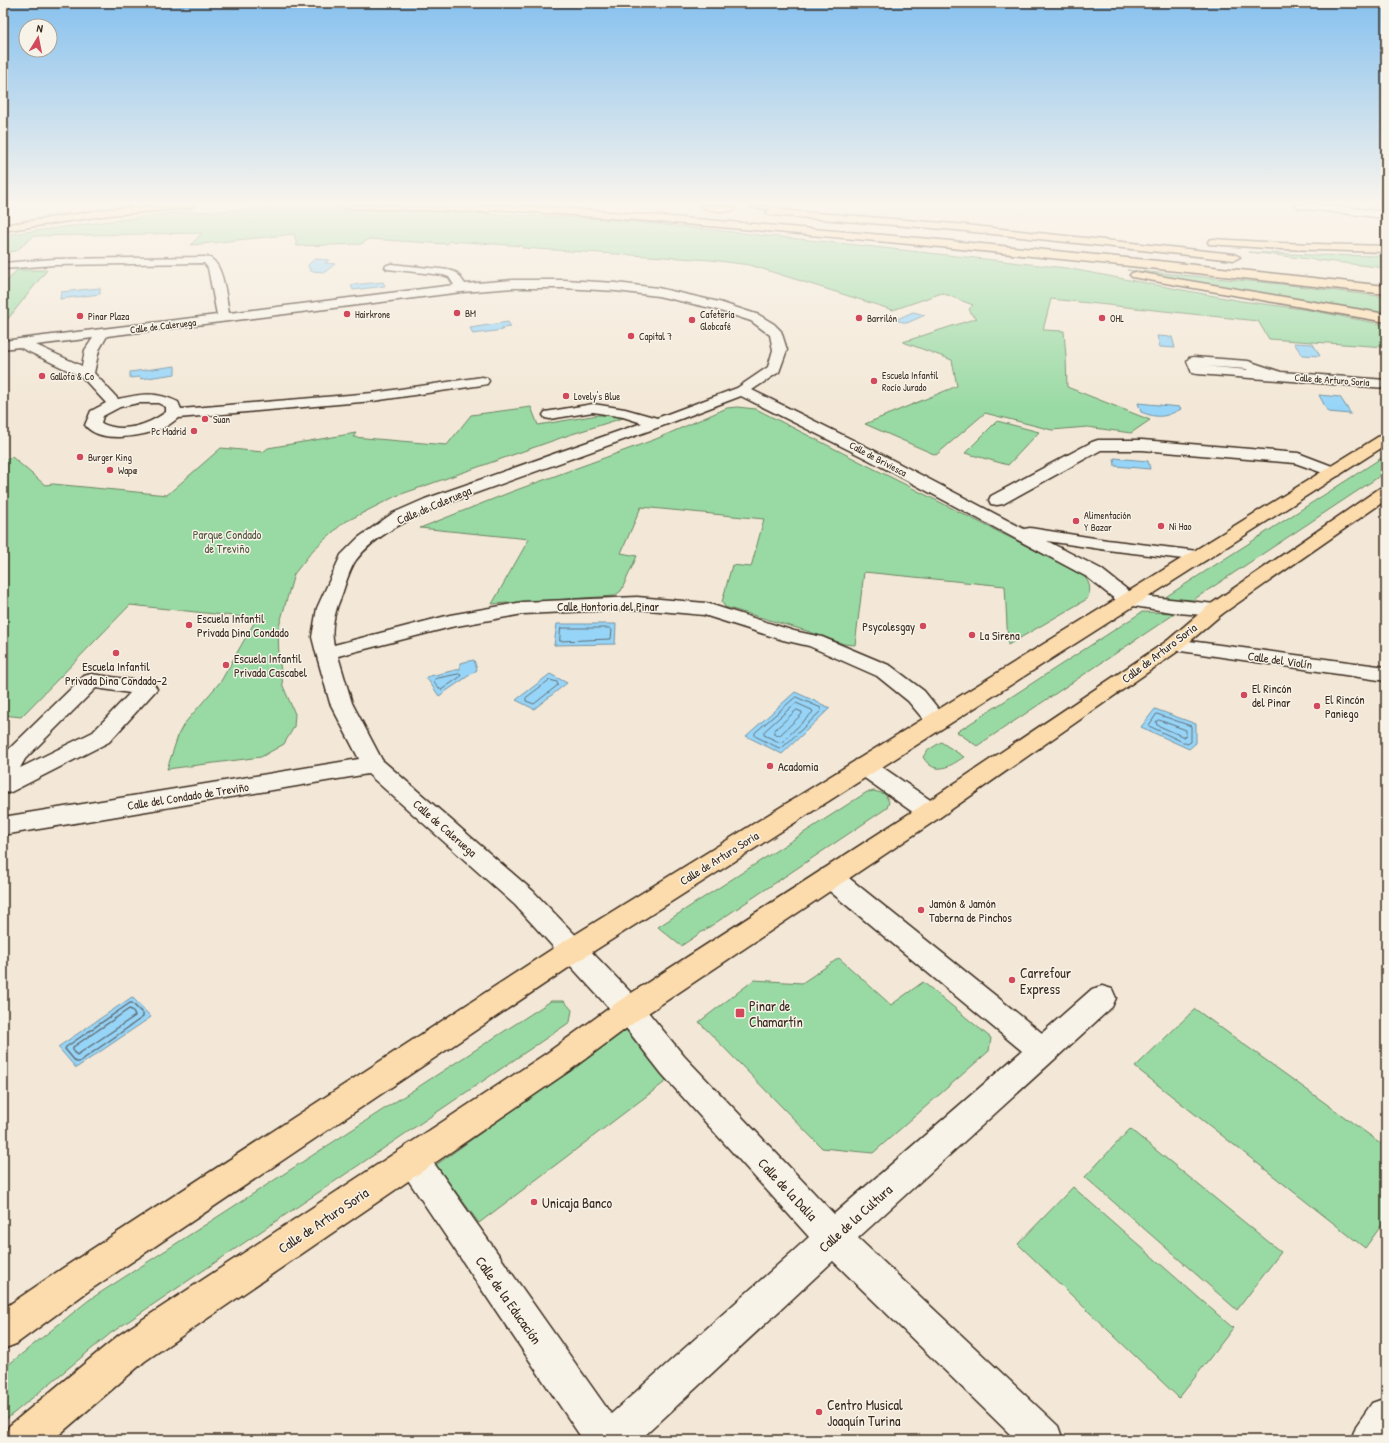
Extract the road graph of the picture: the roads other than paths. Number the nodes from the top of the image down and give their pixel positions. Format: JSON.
{"nodes":[{"id":1,"x":215,"y":272,"type":"edge"},
{"id":2,"x":446,"y":272,"type":"edge"},
{"id":3,"x":1116,"y":272,"type":"edge"},
{"id":4,"x":1231,"y":272,"type":"edge"},
{"id":5,"x":462,"y":288,"type":"junction"},
{"id":6,"x":1386,"y":290,"type":"edge"},
{"id":7,"x":224,"y":318,"type":"junction"},
{"id":8,"x":1382,"y":318,"type":"edge"},
{"id":9,"x":102,"y":333,"type":"junction"},
{"id":10,"x":21,"y":343,"type":"junction"},
{"id":11,"x":3,"y":345,"type":"edge"},
{"id":12,"x":87,"y":374,"type":"junction"},
{"id":13,"x":1279,"y":376,"type":"junction"},
{"id":14,"x":482,"y":381,"type":"dead end"},
{"id":15,"x":1386,"y":384,"type":"edge"},
{"id":16,"x":742,"y":391,"type":"junction"},
{"id":17,"x":115,"y":404,"type":"junction"},
{"id":18,"x":174,"y":414,"type":"junction"},
{"id":19,"x":550,"y":415,"type":"dead end"},
{"id":20,"x":656,"y":423,"type":"junction"},
{"id":21,"x":1386,"y":438,"type":"edge"},
{"id":22,"x":1334,"y":472,"type":"junction"},
{"id":23,"x":1386,"y":492,"type":"edge"},
{"id":24,"x":997,"y":500,"type":"dead end"},
{"id":25,"x":1013,"y":531,"type":"junction"},
{"id":26,"x":1107,"y":545,"type":"junction"},
{"id":27,"x":1200,"y":556,"type":"junction"},
{"id":28,"x":1094,"y":572,"type":"junction"},
{"id":29,"x":1128,"y":600,"type":"junction"},
{"id":30,"x":1215,"y":610,"type":"junction"},
{"id":31,"x":1174,"y":645,"type":"junction"},
{"id":32,"x":326,"y":653,"type":"junction"},
{"id":33,"x":1386,"y":674,"type":"edge"},
{"id":34,"x":937,"y":721,"type":"junction"},
{"id":35,"x":373,"y":765,"type":"junction"},
{"id":36,"x":864,"y":766,"type":"junction"},
{"id":37,"x":3,"y":777,"type":"edge"},
{"id":38,"x":3,"y":786,"type":"edge"},
{"id":39,"x":930,"y":812,"type":"junction"},
{"id":40,"x":3,"y":826,"type":"edge"},
{"id":41,"x":830,"y":878,"type":"junction"},
{"id":42,"x":573,"y":950,"type":"junction"},
{"id":43,"x":1102,"y":998,"type":"dead end"},
{"id":44,"x":629,"y":1010,"type":"junction"},
{"id":45,"x":1042,"y":1050,"type":"junction"},
{"id":46,"x":412,"y":1160,"type":"junction"},
{"id":47,"x":833,"y":1238,"type":"junction"},
{"id":48,"x":3,"y":1330,"type":"edge"},
{"id":49,"x":1386,"y":1417,"type":"edge"},
{"id":50,"x":23,"y":1440,"type":"edge"},
{"id":51,"x":606,"y":1440,"type":"edge"},
{"id":52,"x":611,"y":1440,"type":"edge"},
{"id":53,"x":1044,"y":1440,"type":"edge"},
{"id":54,"x":1370,"y":1440,"type":"edge"}],
"edges":[{"from":1,"to":7,"type":"street"},
{"from":2,"to":5,"type":"street"},
{"from":3,"to":8,"type":"main road"},
{"from":4,"to":6,"type":"main road"},
{"from":5,"to":7,"type":"street","name":"Calle de Caleruega"},
{"from":5,"to":16,"type":"street","name":"Calle de Caleruega"},
{"from":7,"to":9,"type":"street","name":"Calle de Caleruega"},
{"from":9,"to":10,"type":"street","name":"Calle de Caleruega"},
{"from":9,"to":12,"type":"street"},
{"from":10,"to":11,"type":"street","name":"Calle de Caleruega"},
{"from":10,"to":12,"type":"street"},
{"from":12,"to":17,"type":"street"},
{"from":13,"to":13,"type":"street","name":"Calle de Arturo Soria"},
{"from":13,"to":15,"type":"street","name":"Calle de Arturo Soria"},
{"from":14,"to":18,"type":"street"},
{"from":16,"to":20,"type":"street","name":"Calle de Caleruega"},
{"from":16,"to":25,"type":"street","name":"Calle de Briviesca"},
{"from":17,"to":18,"type":"street"},
{"from":17,"to":18,"type":"street"},
{"from":19,"to":20,"type":"street"},
{"from":20,"to":32,"type":"street","name":"Calle de Caleruega"},
{"from":21,"to":22,"type":"main road","name":"Calle de Arturo Soria"},
{"from":22,"to":24,"type":"street"},
{"from":22,"to":27,"type":"main road","name":"Calle de Arturo Soria"},
{"from":23,"to":30,"type":"main road","name":"Calle de Arturo Soria"},
{"from":25,"to":26,"type":"street","name":"Calle de Briviesca"},
{"from":25,"to":28,"type":"street","name":"Calle de Briviesca"},
{"from":26,"to":27,"type":"street","name":"Calle de Briviesca"},
{"from":26,"to":28,"type":"street"},
{"from":27,"to":29,"type":"main road","name":"Calle de Arturo Soria"},
{"from":28,"to":29,"type":"street","name":"Calle de Briviesca"},
{"from":29,"to":30,"type":"street"},
{"from":29,"to":34,"type":"main road","name":"Calle de Arturo Soria"},
{"from":30,"to":31,"type":"main road","name":"Calle de Arturo Soria"},
{"from":31,"to":33,"type":"street","name":"Calle del Violín"},
{"from":31,"to":39,"type":"main road","name":"Calle de Arturo Soria"},
{"from":32,"to":34,"type":"street","name":"Calle Hontoria del Pinar"},
{"from":32,"to":35,"type":"street","name":"Calle de Caleruega"},
{"from":34,"to":36,"type":"main road","name":"Calle de Arturo Soria"},
{"from":35,"to":40,"type":"street","name":"Calle del Condado de Treviño"},
{"from":35,"to":42,"type":"street","name":"Calle de Caleruega"},
{"from":36,"to":39,"type":"street"},
{"from":36,"to":42,"type":"main road","name":"Calle de Arturo Soria"},
{"from":37,"to":38,"type":"street"},
{"from":39,"to":41,"type":"main road","name":"Calle de Arturo Soria"},
{"from":41,"to":44,"type":"main road","name":"Calle de Arturo Soria"},
{"from":41,"to":45,"type":"street"},
{"from":42,"to":44,"type":"street"},
{"from":42,"to":48,"type":"main road","name":"Calle de Arturo Soria"},
{"from":43,"to":45,"type":"street","name":"Calle de la Cultura"},
{"from":44,"to":46,"type":"main road","name":"Calle de Arturo Soria"},
{"from":44,"to":47,"type":"street","name":"Calle de la Dalia"},
{"from":45,"to":47,"type":"street","name":"Calle de la Cultura"},
{"from":46,"to":50,"type":"main road","name":"Calle de Arturo Soria"},
{"from":46,"to":51,"type":"street","name":"Calle de la Educación"},
{"from":47,"to":52,"type":"street","name":"Calle de la Cultura"},
{"from":47,"to":53,"type":"street","name":"Calle de la Dalia"},
{"from":49,"to":54,"type":"street"}]}
